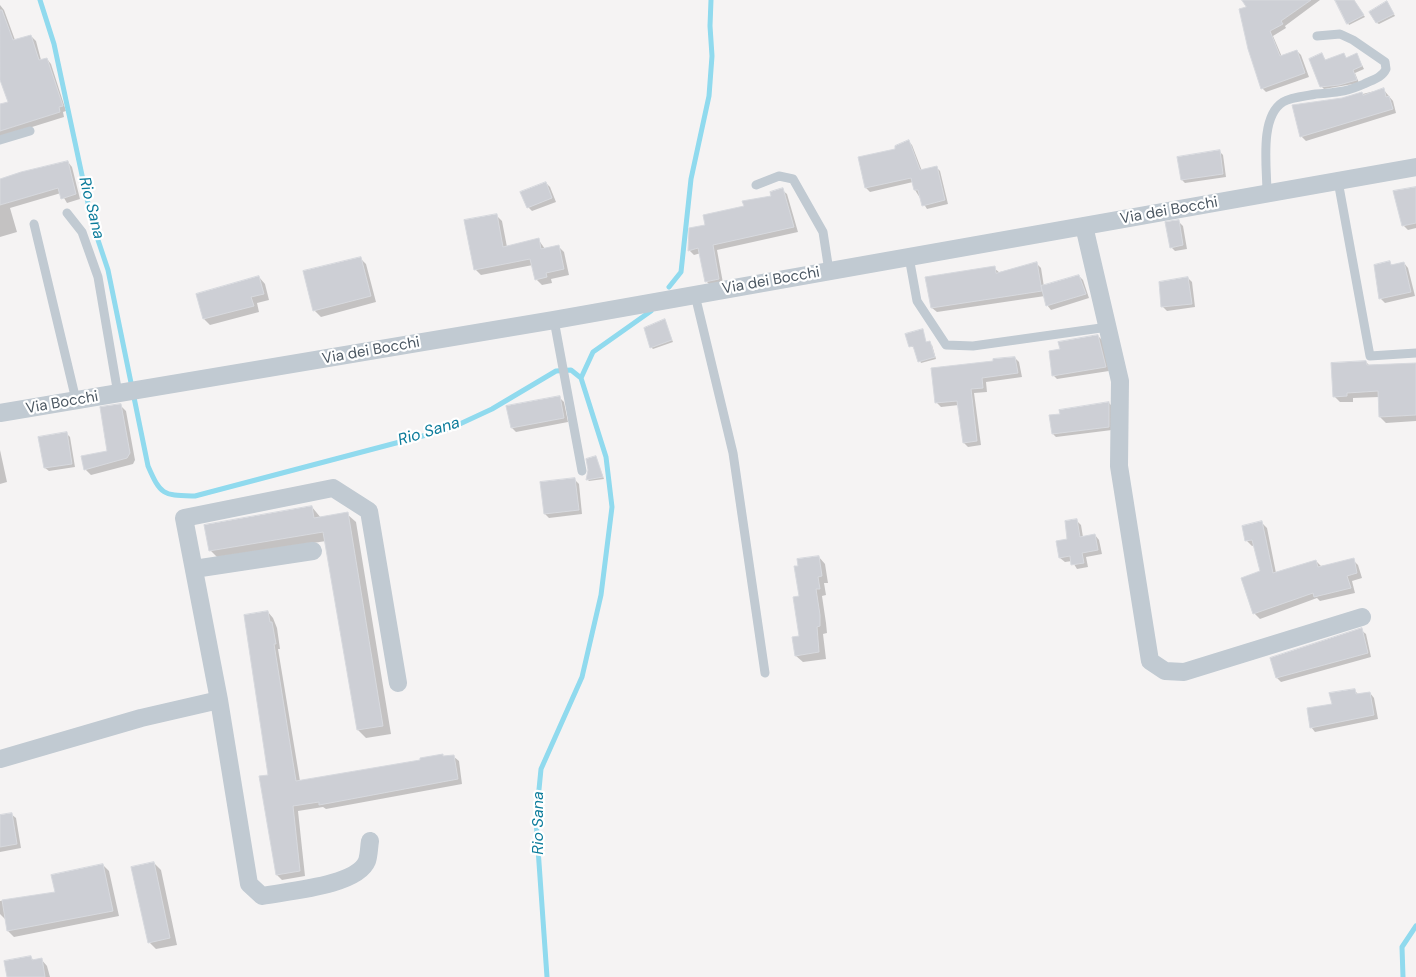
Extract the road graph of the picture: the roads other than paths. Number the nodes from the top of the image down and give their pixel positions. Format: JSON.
{"nodes":[{"id":1,"x":1317,"y":36,"type":"dead end"},
{"id":2,"x":30,"y":131,"type":"dead end"},
{"id":3,"x":0,"y":140,"type":"edge"},
{"id":4,"x":1416,"y":167,"type":"edge"},
{"id":5,"x":1338,"y":181,"type":"junction"},
{"id":6,"x":756,"y":185,"type":"dead end"},
{"id":7,"x":1267,"y":193,"type":"junction"},
{"id":8,"x":67,"y":213,"type":"dead end"},
{"id":9,"x":34,"y":224,"type":"dead end"},
{"id":10,"x":1084,"y":226,"type":"junction"},
{"id":11,"x":909,"y":257,"type":"junction"},
{"id":12,"x":829,"y":271,"type":"junction"},
{"id":13,"x":695,"y":295,"type":"junction"},
{"id":14,"x":554,"y":320,"type":"junction"},
{"id":15,"x":1108,"y":327,"type":"junction"},
{"id":16,"x":1416,"y":353,"type":"edge"},
{"id":17,"x":121,"y":393,"type":"junction"},
{"id":18,"x":76,"y":400,"type":"junction"},
{"id":19,"x":0,"y":414,"type":"edge"},
{"id":20,"x":582,"y":471,"type":"dead end"},
{"id":21,"x":313,"y":552,"type":"dead end"},
{"id":22,"x":194,"y":569,"type":"junction"},
{"id":23,"x":1362,"y":617,"type":"dead end"},
{"id":24,"x":764,"y":673,"type":"dead end"},
{"id":25,"x":398,"y":683,"type":"dead end"},
{"id":26,"x":219,"y":700,"type":"junction"},
{"id":27,"x":0,"y":759,"type":"edge"},
{"id":28,"x":370,"y":841,"type":"dead end"}],
"edges":[{"from":1,"to":7,"type":"lane"},
{"from":2,"to":3,"type":"lane"},
{"from":4,"to":5,"type":"street","name":"Via dei Bocchi"},
{"from":5,"to":7,"type":"street","name":"Via dei Bocchi"},
{"from":5,"to":16,"type":"lane"},
{"from":6,"to":12,"type":"lane"},
{"from":7,"to":10,"type":"street","name":"Via dei Bocchi"},
{"from":8,"to":17,"type":"lane"},
{"from":9,"to":18,"type":"lane"},
{"from":10,"to":11,"type":"street","name":"Via dei Bocchi"},
{"from":10,"to":15,"type":"street"},
{"from":11,"to":12,"type":"street","name":"Via dei Bocchi"},
{"from":11,"to":15,"type":"lane"},
{"from":12,"to":13,"type":"street","name":"Via dei Bocchi"},
{"from":13,"to":14,"type":"street","name":"Via dei Bocchi"},
{"from":13,"to":24,"type":"lane"},
{"from":14,"to":17,"type":"street","name":"Via dei Bocchi"},
{"from":14,"to":20,"type":"lane"},
{"from":15,"to":23,"type":"street"},
{"from":17,"to":18,"type":"street","name":"Via Bocchi"},
{"from":18,"to":19,"type":"street","name":"Via Bocchi"},
{"from":21,"to":22,"type":"street"},
{"from":22,"to":25,"type":"street"},
{"from":22,"to":26,"type":"street"},
{"from":26,"to":27,"type":"street"},
{"from":26,"to":28,"type":"street"}]}
